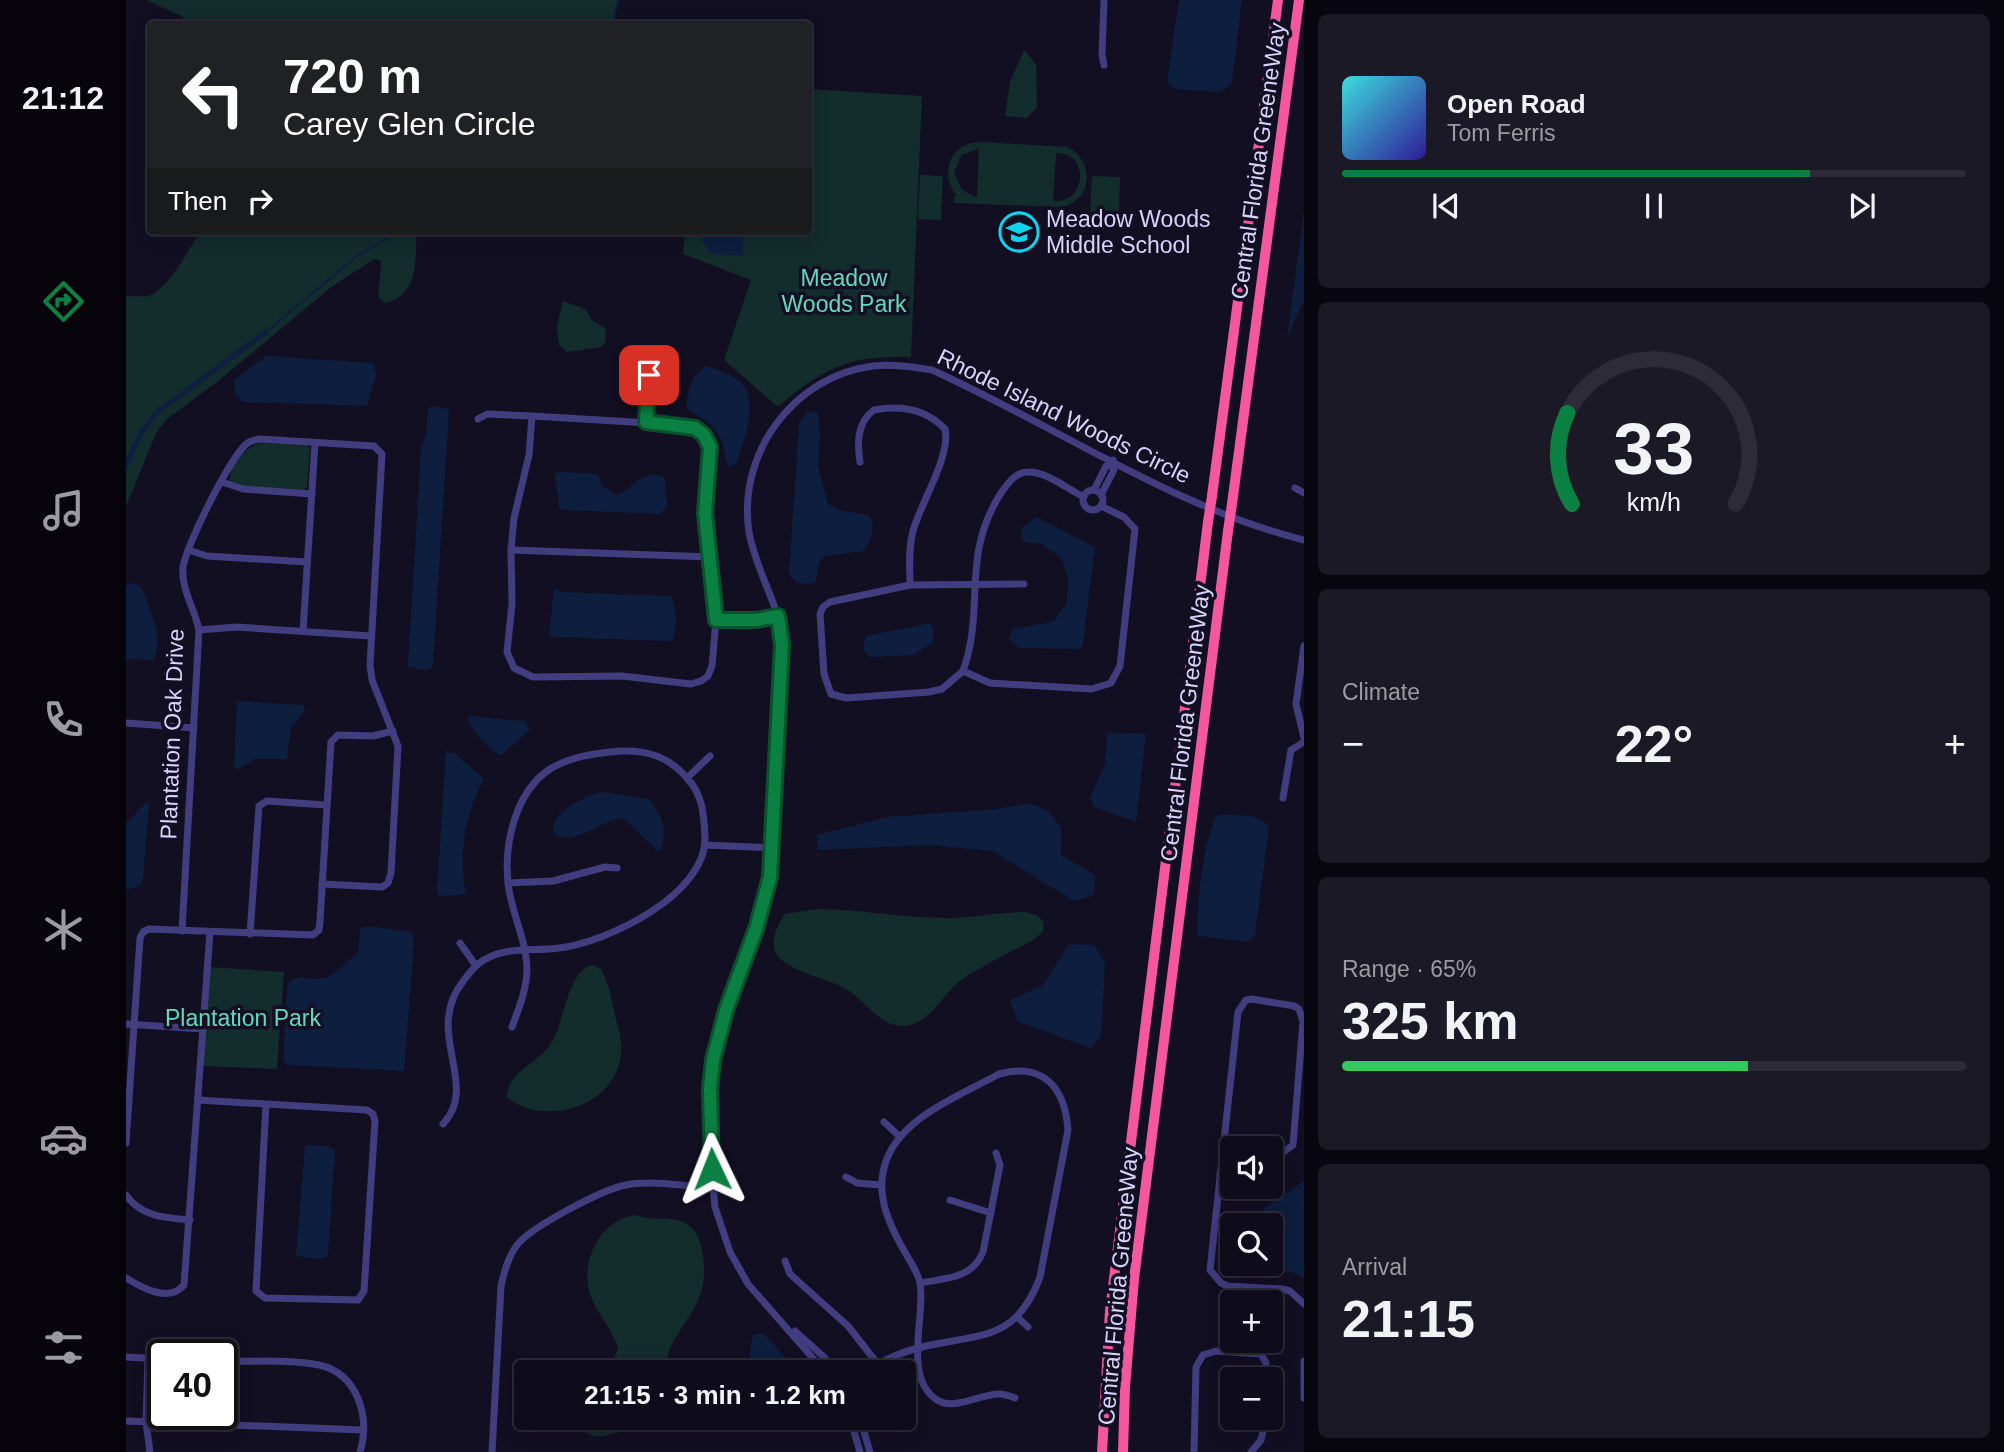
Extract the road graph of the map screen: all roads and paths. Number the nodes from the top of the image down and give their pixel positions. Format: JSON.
{"nodes":[{"id":1,"x":1104,"y":0,"type":"edge"},
{"id":2,"x":1278,"y":0,"type":"edge"},
{"id":3,"x":1299,"y":0,"type":"edge"},
{"id":4,"x":1104,"y":65,"type":"dead end"},
{"id":5,"x":657,"y":352,"type":"dead end"},
{"id":6,"x":532,"y":416,"type":"junction"},
{"id":7,"x":478,"y":419,"type":"dead end"},
{"id":8,"x":646,"y":422,"type":"junction"},
{"id":9,"x":315,"y":443,"type":"junction"},
{"id":10,"x":860,"y":462,"type":"dead end"},
{"id":11,"x":1112,"y":463,"type":"junction"},
{"id":12,"x":222,"y":482,"type":"junction"},
{"id":13,"x":1295,"y":488,"type":"dead end"},
{"id":14,"x":1097,"y":493,"type":"junction"},
{"id":15,"x":1304,"y":493,"type":"edge"},
{"id":16,"x":312,"y":494,"type":"junction"},
{"id":17,"x":1084,"y":497,"type":"junction"},
{"id":18,"x":1101,"y":506,"type":"junction"},
{"id":19,"x":1304,"y":540,"type":"edge"},
{"id":20,"x":188,"y":550,"type":"junction"},
{"id":21,"x":511,"y":550,"type":"junction"},
{"id":22,"x":711,"y":557,"type":"junction"},
{"id":23,"x":307,"y":562,"type":"junction"},
{"id":24,"x":974,"y":584,"type":"junction"},
{"id":25,"x":1024,"y":584,"type":"dead end"},
{"id":26,"x":910,"y":585,"type":"junction"},
{"id":27,"x":778,"y":616,"type":"junction"},
{"id":28,"x":716,"y":620,"type":"junction"},
{"id":29,"x":199,"y":630,"type":"junction"},
{"id":30,"x":303,"y":631,"type":"junction"},
{"id":31,"x":371,"y":636,"type":"junction"},
{"id":32,"x":1304,"y":646,"type":"edge"},
{"id":33,"x":963,"y":671,"type":"junction"},
{"id":34,"x":126,"y":723,"type":"edge"},
{"id":35,"x":194,"y":727,"type":"junction"},
{"id":36,"x":393,"y":731,"type":"junction"},
{"id":37,"x":1304,"y":740,"type":"edge"},
{"id":38,"x":710,"y":756,"type":"dead end"},
{"id":39,"x":687,"y":778,"type":"junction"},
{"id":40,"x":1283,"y":798,"type":"dead end"},
{"id":41,"x":326,"y":805,"type":"junction"},
{"id":42,"x":705,"y":845,"type":"junction"},
{"id":43,"x":773,"y":848,"type":"junction"},
{"id":44,"x":617,"y":868,"type":"dead end"},
{"id":45,"x":508,"y":883,"type":"junction"},
{"id":46,"x":322,"y":884,"type":"junction"},
{"id":47,"x":182,"y":930,"type":"junction"},
{"id":48,"x":210,"y":932,"type":"junction"},
{"id":49,"x":250,"y":934,"type":"junction"},
{"id":50,"x":460,"y":943,"type":"dead end"},
{"id":51,"x":524,"y":949,"type":"junction"},
{"id":52,"x":476,"y":965,"type":"junction"},
{"id":53,"x":130,"y":1024,"type":"edge"},
{"id":54,"x":512,"y":1027,"type":"dead end"},
{"id":55,"x":203,"y":1029,"type":"junction"},
{"id":56,"x":198,"y":1100,"type":"junction"},
{"id":57,"x":266,"y":1104,"type":"junction"},
{"id":58,"x":884,"y":1122,"type":"dead end"},
{"id":59,"x":443,"y":1124,"type":"dead end"},
{"id":60,"x":899,"y":1136,"type":"junction"},
{"id":61,"x":1224,"y":1136,"type":"edge"},
{"id":62,"x":126,"y":1143,"type":"edge"},
{"id":63,"x":1283,"y":1152,"type":"edge"},
{"id":64,"x":996,"y":1153,"type":"dead end"},
{"id":65,"x":1220,"y":1174,"type":"edge"},
{"id":66,"x":845,"y":1177,"type":"dead end"},
{"id":67,"x":880,"y":1185,"type":"junction"},
{"id":68,"x":713,"y":1188,"type":"junction"},
{"id":69,"x":126,"y":1195,"type":"edge"},
{"id":70,"x":950,"y":1200,"type":"dead end"},
{"id":71,"x":991,"y":1213,"type":"junction"},
{"id":72,"x":190,"y":1220,"type":"junction"},
{"id":73,"x":785,"y":1261,"type":"dead end"},
{"id":74,"x":126,"y":1278,"type":"edge"},
{"id":75,"x":920,"y":1283,"type":"junction"},
{"id":76,"x":1304,"y":1304,"type":"edge"},
{"id":77,"x":770,"y":1311,"type":"junction"},
{"id":78,"x":1017,"y":1317,"type":"junction"},
{"id":79,"x":1028,"y":1326,"type":"dead end"},
{"id":80,"x":917,"y":1348,"type":"junction"},
{"id":81,"x":126,"y":1357,"type":"edge"},
{"id":82,"x":147,"y":1358,"type":"edge"},
{"id":83,"x":817,"y":1360,"type":"edge"},
{"id":84,"x":826,"y":1360,"type":"edge"},
{"id":85,"x":875,"y":1360,"type":"edge"},
{"id":86,"x":885,"y":1360,"type":"edge"},
{"id":87,"x":238,"y":1361,"type":"edge"},
{"id":88,"x":1304,"y":1361,"type":"edge"},
{"id":89,"x":1266,"y":1367,"type":"edge"},
{"id":90,"x":147,"y":1390,"type":"edge"},
{"id":91,"x":1015,"y":1398,"type":"dead end"},
{"id":92,"x":1304,"y":1398,"type":"edge"},
{"id":93,"x":126,"y":1421,"type":"edge"},
{"id":94,"x":146,"y":1422,"type":"junction"},
{"id":95,"x":363,"y":1430,"type":"junction"},
{"id":96,"x":854,"y":1430,"type":"edge"},
{"id":97,"x":864,"y":1430,"type":"edge"},
{"id":98,"x":1263,"y":1430,"type":"edge"},
{"id":99,"x":150,"y":1452,"type":"edge"},
{"id":100,"x":360,"y":1452,"type":"edge"},
{"id":101,"x":492,"y":1452,"type":"edge"},
{"id":102,"x":860,"y":1452,"type":"edge"},
{"id":103,"x":870,"y":1452,"type":"edge"},
{"id":104,"x":1102,"y":1452,"type":"edge"},
{"id":105,"x":1125,"y":1452,"type":"edge"},
{"id":106,"x":1194,"y":1452,"type":"edge"},
{"id":107,"x":1251,"y":1452,"type":"edge"}],
"edges":[{"from":1,"to":4,"type":"street"},
{"from":2,"to":104,"type":"highway","name":"Central Florida GreeneWay","bridge":true},
{"from":3,"to":105,"type":"highway","name":"Central Florida GreeneWay","bridge":true},
{"from":5,"to":8,"type":"street"},
{"from":6,"to":7,"type":"street"},
{"from":6,"to":8,"type":"street"},
{"from":6,"to":21,"type":"street"},
{"from":8,"to":22,"type":"street"},
{"from":9,"to":12,"type":"street","name":"Plantation Oak Drive"},
{"from":9,"to":16,"type":"street"},
{"from":9,"to":31,"type":"street","name":"Plantation Oak Drive"},
{"from":10,"to":26,"type":"street"},
{"from":11,"to":14,"type":"street"},
{"from":11,"to":19,"type":"street","name":"Rhode Island Woods Circle"},
{"from":11,"to":27,"type":"street","name":"Rhode Island Woods Circle"},
{"from":12,"to":16,"type":"street"},
{"from":12,"to":20,"type":"street","name":"Plantation Oak Drive"},
{"from":13,"to":15,"type":"street"},
{"from":14,"to":17,"type":"street"},
{"from":14,"to":18,"type":"street"},
{"from":16,"to":23,"type":"street"},
{"from":17,"to":18,"type":"street"},
{"from":17,"to":24,"type":"street"},
{"from":18,"to":33,"type":"street"},
{"from":20,"to":23,"type":"street"},
{"from":20,"to":29,"type":"street","name":"Plantation Oak Drive"},
{"from":21,"to":22,"type":"street"},
{"from":21,"to":28,"type":"street"},
{"from":22,"to":28,"type":"street"},
{"from":23,"to":30,"type":"street"},
{"from":24,"to":25,"type":"street"},
{"from":24,"to":26,"type":"street"},
{"from":24,"to":33,"type":"street"},
{"from":26,"to":33,"type":"street"},
{"from":27,"to":28,"type":"street"},
{"from":27,"to":43,"type":"street","name":"Rhode Island Woods Circle"},
{"from":29,"to":30,"type":"street"},
{"from":29,"to":35,"type":"street","name":"Plantation Oak Drive"},
{"from":30,"to":31,"type":"street"},
{"from":31,"to":36,"type":"street","name":"Plantation Oak Drive"},
{"from":32,"to":37,"type":"street"},
{"from":34,"to":35,"type":"street"},
{"from":35,"to":47,"type":"street","name":"Plantation Oak Drive"},
{"from":36,"to":41,"type":"street"},
{"from":36,"to":46,"type":"street","name":"Plantation Oak Drive"},
{"from":37,"to":40,"type":"street"},
{"from":38,"to":39,"type":"street"},
{"from":39,"to":42,"type":"street"},
{"from":39,"to":45,"type":"street"},
{"from":41,"to":46,"type":"street"},
{"from":41,"to":49,"type":"street"},
{"from":42,"to":43,"type":"street"},
{"from":42,"to":51,"type":"street"},
{"from":43,"to":68,"type":"street","name":"Rhode Island Woods Circle"},
{"from":44,"to":45,"type":"street"},
{"from":45,"to":51,"type":"street"},
{"from":46,"to":49,"type":"street"},
{"from":47,"to":48,"type":"street"},
{"from":47,"to":53,"type":"street"},
{"from":48,"to":49,"type":"street"},
{"from":48,"to":55,"type":"street"},
{"from":50,"to":52,"type":"street"},
{"from":51,"to":52,"type":"street"},
{"from":51,"to":54,"type":"street"},
{"from":52,"to":59,"type":"street"},
{"from":53,"to":55,"type":"street"},
{"from":53,"to":62,"type":"street"},
{"from":55,"to":56,"type":"street"},
{"from":56,"to":57,"type":"street"},
{"from":56,"to":72,"type":"street"},
{"from":57,"to":57,"type":"street"},
{"from":58,"to":60,"type":"street"},
{"from":60,"to":67,"type":"street"},
{"from":60,"to":78,"type":"street"},
{"from":61,"to":63,"type":"street"},
{"from":64,"to":71,"type":"street"},
{"from":65,"to":76,"type":"street"},
{"from":66,"to":67,"type":"street"},
{"from":67,"to":75,"type":"street"},
{"from":68,"to":77,"type":"street","name":"Rhode Island Woods Circle"},
{"from":68,"to":101,"type":"street"},
{"from":69,"to":72,"type":"street"},
{"from":70,"to":71,"type":"street"},
{"from":71,"to":75,"type":"street"},
{"from":72,"to":74,"type":"street"},
{"from":73,"to":85,"type":"street"},
{"from":75,"to":80,"type":"street"},
{"from":77,"to":83,"type":"street","name":"Rhode Island Woods Circle"},
{"from":77,"to":84,"type":"street","name":"Rhode Island Woods Circle"},
{"from":78,"to":79,"type":"street"},
{"from":78,"to":80,"type":"street"},
{"from":80,"to":86,"type":"street"},
{"from":80,"to":91,"type":"street"},
{"from":81,"to":82,"type":"street"},
{"from":87,"to":95,"type":"street"},
{"from":88,"to":92,"type":"street"},
{"from":89,"to":106,"type":"street"},
{"from":90,"to":94,"type":"street"},
{"from":93,"to":94,"type":"street"},
{"from":94,"to":95,"type":"street"},
{"from":94,"to":99,"type":"street"},
{"from":95,"to":100,"type":"street"},
{"from":96,"to":102,"type":"street"},
{"from":97,"to":103,"type":"street"},
{"from":98,"to":107,"type":"street"}]}
